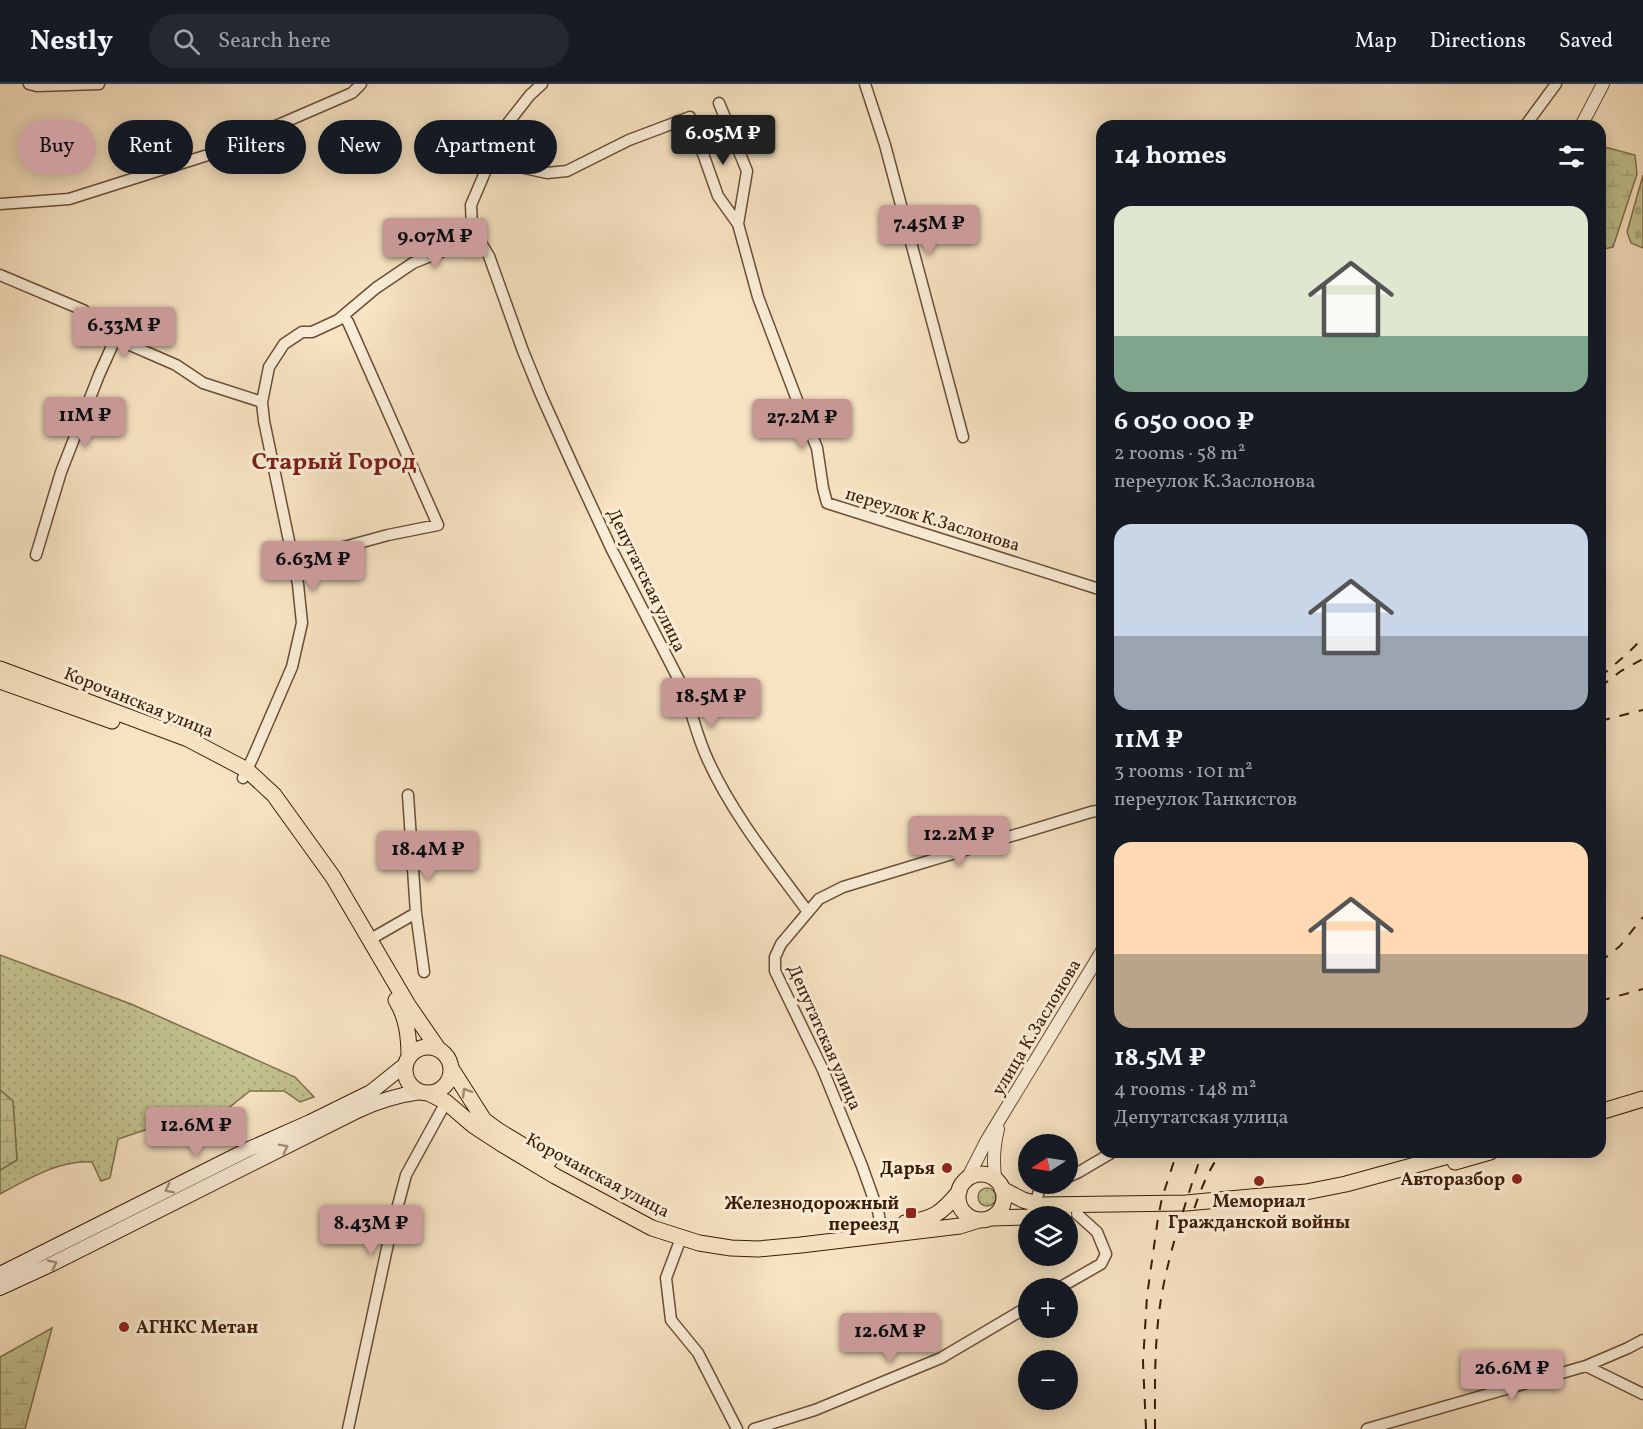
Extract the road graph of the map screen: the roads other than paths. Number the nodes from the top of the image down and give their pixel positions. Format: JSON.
{"nodes":[{"id":1,"x":28,"y":84,"type":"edge"},
{"id":2,"x":99,"y":84,"type":"edge"},
{"id":3,"x":361,"y":84,"type":"edge"},
{"id":4,"x":542,"y":84,"type":"edge"},
{"id":5,"x":865,"y":84,"type":"edge"},
{"id":6,"x":1556,"y":84,"type":"edge"},
{"id":7,"x":1603,"y":84,"type":"edge"},
{"id":8,"x":719,"y":103,"type":"dead end"},
{"id":9,"x":510,"y":120,"type":"edge"},
{"id":10,"x":1529,"y":120,"type":"edge"},
{"id":11,"x":1584,"y":120,"type":"edge"},
{"id":12,"x":557,"y":172,"type":"edge"},
{"id":13,"x":485,"y":174,"type":"edge"},
{"id":14,"x":0,"y":204,"type":"edge"},
{"id":15,"x":738,"y":224,"type":"junction"},
{"id":16,"x":472,"y":228,"type":"junction"},
{"id":17,"x":0,"y":275,"type":"edge"},
{"id":18,"x":343,"y":316,"type":"junction"},
{"id":19,"x":117,"y":335,"type":"junction"},
{"id":20,"x":262,"y":402,"type":"junction"},
{"id":21,"x":963,"y":437,"type":"dead end"},
{"id":22,"x":36,"y":555,"type":"dead end"},
{"id":23,"x":293,"y":558,"type":"junction"},
{"id":24,"x":1096,"y":588,"type":"edge"},
{"id":25,"x":0,"y":669,"type":"edge"},
{"id":26,"x":0,"y":681,"type":"edge"},
{"id":27,"x":245,"y":774,"type":"junction"},
{"id":28,"x":408,"y":795,"type":"dead end"},
{"id":29,"x":1096,"y":811,"type":"edge"},
{"id":30,"x":808,"y":912,"type":"junction"},
{"id":31,"x":416,"y":913,"type":"junction"},
{"id":32,"x":369,"y":940,"type":"junction"},
{"id":33,"x":1096,"y":961,"type":"edge"},
{"id":34,"x":424,"y":972,"type":"dead end"},
{"id":35,"x":440,"y":1050,"type":"junction"},
{"id":36,"x":407,"y":1061,"type":"junction"},
{"id":37,"x":451,"y":1068,"type":"junction"},
{"id":38,"x":425,"y":1093,"type":"junction"},
{"id":39,"x":1643,"y":1099,"type":"edge"},
{"id":40,"x":446,"y":1102,"type":"junction"},
{"id":41,"x":1643,"y":1107,"type":"edge"},
{"id":42,"x":1606,"y":1110,"type":"edge"},
{"id":43,"x":1606,"y":1118,"type":"edge"},
{"id":44,"x":1000,"y":1122,"type":"junction"},
{"id":45,"x":1103,"y":1158,"type":"edge"},
{"id":46,"x":1441,"y":1158,"type":"edge"},
{"id":47,"x":1468,"y":1158,"type":"edge"},
{"id":48,"x":1078,"y":1172,"type":"edge"},
{"id":49,"x":999,"y":1185,"type":"junction"},
{"id":50,"x":963,"y":1186,"type":"junction"},
{"id":51,"x":1028,"y":1206,"type":"edge"},
{"id":52,"x":1050,"y":1206,"type":"edge"},
{"id":53,"x":1018,"y":1214,"type":"edge"},
{"id":54,"x":1078,"y":1214,"type":"edge"},
{"id":55,"x":1078,"y":1215,"type":"edge"},
{"id":56,"x":985,"y":1219,"type":"junction"},
{"id":57,"x":881,"y":1226,"type":"junction"},
{"id":58,"x":681,"y":1238,"type":"junction"},
{"id":59,"x":0,"y":1274,"type":"edge"},
{"id":60,"x":1076,"y":1278,"type":"edge"},
{"id":61,"x":0,"y":1288,"type":"edge"},
{"id":62,"x":1018,"y":1312,"type":"edge"},
{"id":63,"x":1643,"y":1340,"type":"edge"},
{"id":64,"x":1586,"y":1366,"type":"junction"},
{"id":65,"x":1643,"y":1394,"type":"edge"},
{"id":66,"x":348,"y":1429,"type":"edge"},
{"id":67,"x":737,"y":1429,"type":"edge"},
{"id":68,"x":754,"y":1429,"type":"edge"},
{"id":69,"x":1367,"y":1429,"type":"edge"}],
"edges":[{"from":1,"to":2,"type":"street"},
{"from":3,"to":14,"type":"street"},
{"from":4,"to":9,"type":"street"},
{"from":5,"to":21,"type":"street"},
{"from":6,"to":10,"type":"street"},
{"from":7,"to":11,"type":"street"},
{"from":8,"to":15,"type":"street","name":"переулок К.Заслонова"},
{"from":12,"to":15,"type":"street","name":"переулок К.Заслонова"},
{"from":13,"to":16,"type":"street"},
{"from":15,"to":24,"type":"street","name":"переулок К.Заслонова"},
{"from":16,"to":18,"type":"street"},
{"from":16,"to":30,"type":"street","name":"Депутатская улица"},
{"from":17,"to":19,"type":"street"},
{"from":18,"to":20,"type":"street"},
{"from":18,"to":23,"type":"street"},
{"from":19,"to":20,"type":"street"},
{"from":19,"to":22,"type":"street"},
{"from":20,"to":23,"type":"street"},
{"from":23,"to":27,"type":"street"},
{"from":25,"to":27,"type":"main road","name":"Корочанская улица"},
{"from":26,"to":27,"type":"main road","name":"Корочанская улица"},
{"from":27,"to":32,"type":"main road","name":"Корочанская улица"},
{"from":27,"to":36,"type":"main road","name":"Корочанская улица"},
{"from":28,"to":31,"type":"street"},
{"from":29,"to":30,"type":"street"},
{"from":30,"to":57,"type":"street","name":"Депутатская улица"},
{"from":31,"to":32,"type":"street"},
{"from":31,"to":34,"type":"street"},
{"from":32,"to":35,"type":"main road","name":"Корочанская улица"},
{"from":33,"to":44,"type":"street","name":"улица К.Заслонова"},
{"from":35,"to":36,"type":"main road"},
{"from":35,"to":37,"type":"main road"},
{"from":36,"to":38,"type":"main road"},
{"from":36,"to":59,"type":"main road","one_way":true},
{"from":37,"to":38,"type":"main road"},
{"from":57,"to":37,"type":"main road","name":"Корочанская улица","one_way":true},
{"from":38,"to":40,"type":"main road","name":"Корочанская улица"},
{"from":61,"to":38,"type":"main road","one_way":true},
{"from":39,"to":42,"type":"main road"},
{"from":40,"to":58,"type":"main road","name":"Корочанская улица"},
{"from":40,"to":66,"type":"street"},
{"from":41,"to":43,"type":"main road"},
{"from":44,"to":49,"type":"street","name":"улица К.Заслонова"},
{"from":44,"to":50,"type":"street","name":"улица К.Заслонова"},
{"from":45,"to":48,"type":"street"},
{"from":46,"to":52,"type":"main road","name":"Корочанская улица"},
{"from":47,"to":54,"type":"main road","name":"Корочанская улица"},
{"from":49,"to":50,"type":"main road"},
{"from":49,"to":51,"type":"main road","name":"Корочанская улица"},
{"from":49,"to":56,"type":"main road"},
{"from":50,"to":56,"type":"main road"},
{"from":50,"to":57,"type":"main road","name":"Корочанская улица"},
{"from":53,"to":56,"type":"main road","name":"Корочанская улица"},
{"from":55,"to":60,"type":"street"},
{"from":56,"to":58,"type":"main road","name":"Корочанская улица"},
{"from":58,"to":67,"type":"street"},
{"from":62,"to":68,"type":"street"},
{"from":63,"to":64,"type":"street"},
{"from":64,"to":65,"type":"street"},
{"from":64,"to":69,"type":"street"}]}
